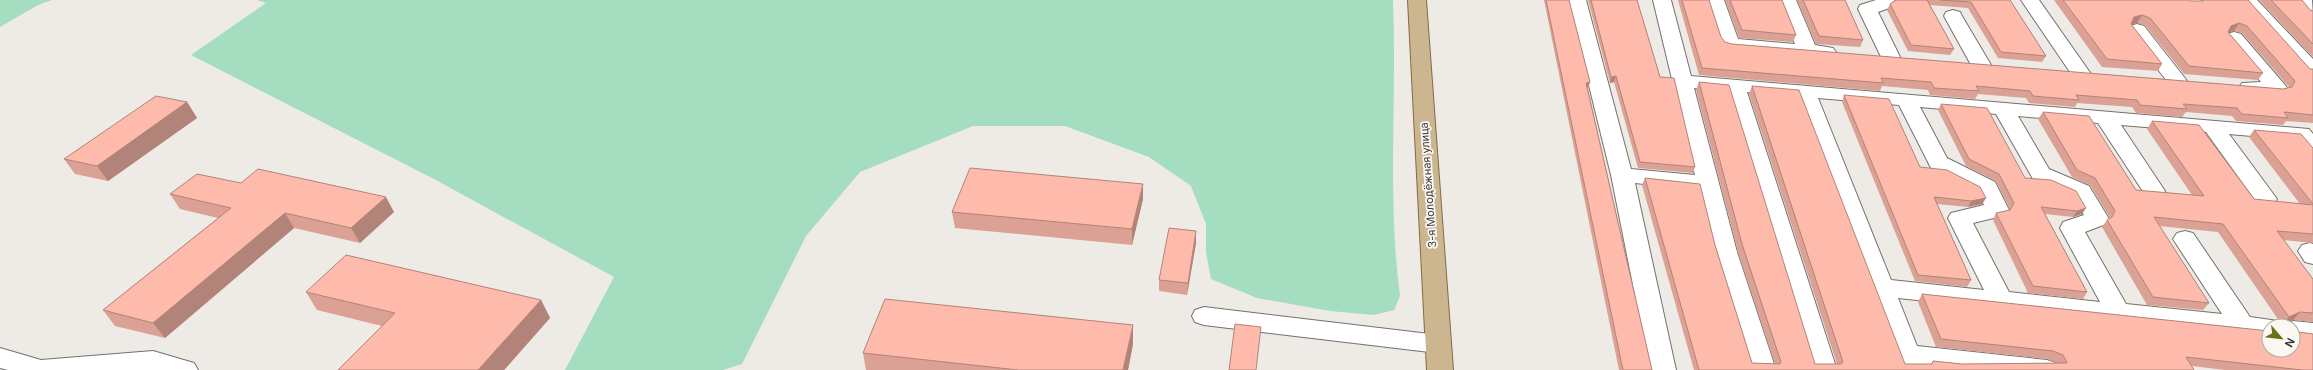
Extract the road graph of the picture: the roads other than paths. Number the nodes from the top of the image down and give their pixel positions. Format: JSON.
{"nodes":[{"id":1,"x":1417,"y":0,"type":"edge"},
{"id":2,"x":1577,"y":0,"type":"edge"},
{"id":3,"x":1662,"y":0,"type":"edge"},
{"id":4,"x":1715,"y":0,"type":"edge"},
{"id":5,"x":1787,"y":0,"type":"edge"},
{"id":6,"x":1885,"y":0,"type":"edge"},
{"id":7,"x":2030,"y":0,"type":"edge"},
{"id":8,"x":2247,"y":0,"type":"edge"},
{"id":9,"x":2302,"y":0,"type":"edge"},
{"id":10,"x":2313,"y":12,"type":"edge"},
{"id":11,"x":1953,"y":16,"type":"dead end"},
{"id":12,"x":2137,"y":30,"type":"edge"},
{"id":13,"x":2234,"y":38,"type":"edge"},
{"id":14,"x":1806,"y":50,"type":"junction"},
{"id":15,"x":1844,"y":54,"type":"edge"},
{"id":16,"x":1867,"y":56,"type":"edge"},
{"id":17,"x":1958,"y":63,"type":"edge"},
{"id":18,"x":2313,"y":71,"type":"edge"},
{"id":19,"x":2058,"y":72,"type":"edge"},
{"id":20,"x":2081,"y":74,"type":"junction"},
{"id":21,"x":2103,"y":76,"type":"edge"},
{"id":22,"x":2155,"y":80,"type":"edge"},
{"id":23,"x":1682,"y":81,"type":"junction"},
{"id":24,"x":1735,"y":85,"type":"junction"},
{"id":25,"x":2232,"y":86,"type":"edge"},
{"id":26,"x":1805,"y":91,"type":"junction"},
{"id":27,"x":1906,"y":100,"type":"junction"},
{"id":28,"x":2003,"y":108,"type":"junction"},
{"id":29,"x":2105,"y":117,"type":"junction"},
{"id":30,"x":2212,"y":126,"type":"junction"},
{"id":31,"x":2313,"y":147,"type":"edge"},
{"id":32,"x":1622,"y":175,"type":"junction"},
{"id":33,"x":1708,"y":184,"type":"junction"},
{"id":34,"x":2154,"y":191,"type":"edge"},
{"id":35,"x":2266,"y":199,"type":"edge"},
{"id":36,"x":2186,"y":239,"type":"dead end"},
{"id":37,"x":1882,"y":288,"type":"junction"},
{"id":38,"x":2001,"y":300,"type":"junction"},
{"id":39,"x":2118,"y":312,"type":"junction"},
{"id":40,"x":1204,"y":316,"type":"dead end"},
{"id":41,"x":2242,"y":325,"type":"junction"},
{"id":42,"x":2261,"y":327,"type":"edge"},
{"id":43,"x":2301,"y":331,"type":"edge"},
{"id":44,"x":2313,"y":332,"type":"edge"},
{"id":45,"x":1438,"y":344,"type":"junction"},
{"id":46,"x":0,"y":358,"type":"edge"},
{"id":47,"x":1911,"y":363,"type":"edge"},
{"id":48,"x":2008,"y":368,"type":"edge"},
{"id":49,"x":185,"y":370,"type":"edge"},
{"id":50,"x":1440,"y":370,"type":"edge"},
{"id":51,"x":1663,"y":370,"type":"edge"},
{"id":52,"x":1762,"y":370,"type":"edge"},
{"id":53,"x":1824,"y":370,"type":"edge"},
{"id":54,"x":2046,"y":370,"type":"edge"}],
"edges":[{"from":1,"to":45,"type":"main road","name":"3-я Молодёжная улица"},
{"from":2,"to":32,"type":"lane"},
{"from":3,"to":23,"type":"lane"},
{"from":4,"to":14,"type":"lane"},
{"from":5,"to":14,"type":"lane"},
{"from":6,"to":16,"type":"lane"},
{"from":7,"to":20,"type":"lane"},
{"from":8,"to":18,"type":"lane"},
{"from":9,"to":10,"type":"lane"},
{"from":11,"to":17,"type":"lane"},
{"from":12,"to":22,"type":"lane"},
{"from":13,"to":25,"type":"lane"},
{"from":14,"to":15,"type":"lane"},
{"from":19,"to":20,"type":"lane"},
{"from":20,"to":21,"type":"lane"},
{"from":23,"to":24,"type":"lane"},
{"from":23,"to":33,"type":"lane"},
{"from":24,"to":26,"type":"lane"},
{"from":24,"to":53,"type":"lane"},
{"from":26,"to":27,"type":"lane"},
{"from":26,"to":37,"type":"lane"},
{"from":27,"to":28,"type":"lane"},
{"from":27,"to":38,"type":"lane"},
{"from":28,"to":29,"type":"lane"},
{"from":28,"to":39,"type":"lane"},
{"from":29,"to":30,"type":"lane"},
{"from":29,"to":34,"type":"lane"},
{"from":30,"to":31,"type":"lane"},
{"from":30,"to":35,"type":"lane"},
{"from":32,"to":33,"type":"lane"},
{"from":32,"to":51,"type":"lane"},
{"from":33,"to":52,"type":"lane"},
{"from":36,"to":41,"type":"lane"},
{"from":37,"to":38,"type":"lane"},
{"from":37,"to":47,"type":"lane"},
{"from":38,"to":39,"type":"lane"},
{"from":39,"to":41,"type":"lane"},
{"from":40,"to":45,"type":"lane"},
{"from":41,"to":42,"type":"lane"},
{"from":43,"to":44,"type":"lane"},
{"from":45,"to":50,"type":"main road","name":"3-я Молодёжная улица"},
{"from":46,"to":49,"type":"lane"},
{"from":47,"to":48,"type":"lane"},
{"from":48,"to":54,"type":"lane"}]}
